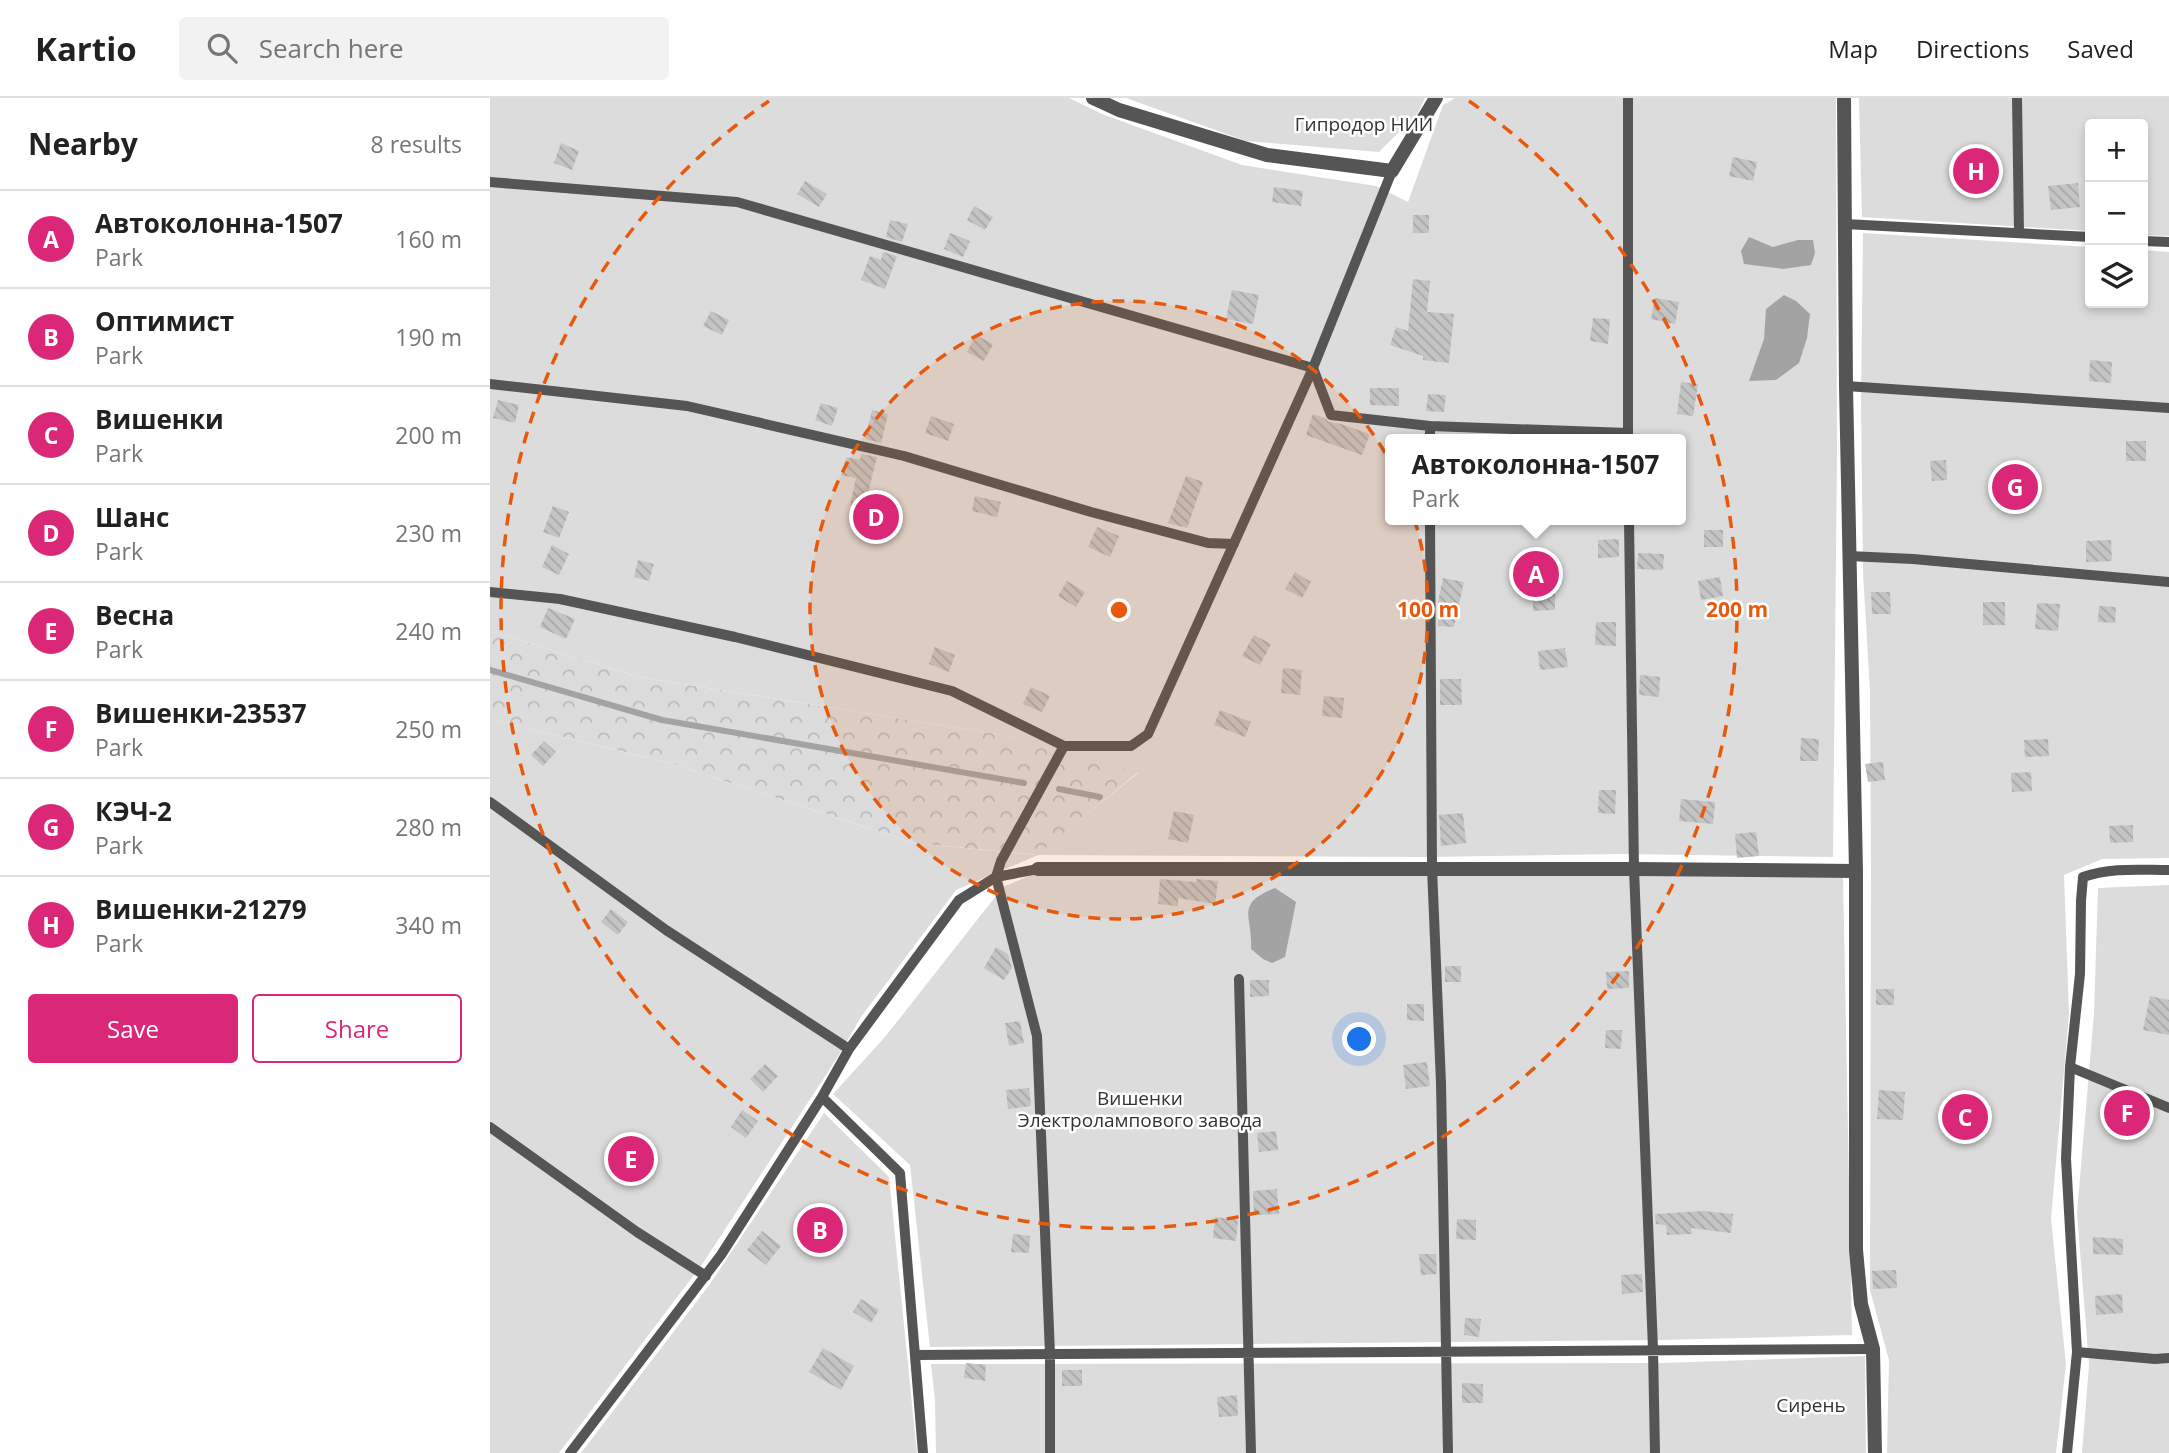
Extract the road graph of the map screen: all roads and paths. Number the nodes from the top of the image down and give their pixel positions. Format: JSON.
{"nodes":[{"id":1,"x":1093,"y":98,"type":"edge"},
{"id":2,"x":1436,"y":98,"type":"edge"},
{"id":3,"x":1628,"y":98,"type":"edge"},
{"id":4,"x":1844,"y":98,"type":"edge"},
{"id":5,"x":2017,"y":98,"type":"edge"},
{"id":6,"x":1392,"y":171,"type":"junction"},
{"id":7,"x":490,"y":182,"type":"edge"},
{"id":8,"x":1845,"y":224,"type":"junction"},
{"id":9,"x":2019,"y":232,"type":"junction"},
{"id":10,"x":2085,"y":237,"type":"edge"},
{"id":11,"x":2148,"y":241,"type":"edge"},
{"id":12,"x":2169,"y":242,"type":"edge"},
{"id":13,"x":1314,"y":368,"type":"junction"},
{"id":14,"x":490,"y":384,"type":"edge"},
{"id":15,"x":1846,"y":386,"type":"junction"},
{"id":16,"x":2169,"y":408,"type":"edge"},
{"id":17,"x":1430,"y":426,"type":"junction"},
{"id":18,"x":1430,"y":434,"type":"edge"},
{"id":19,"x":1588,"y":434,"type":"edge"},
{"id":20,"x":1628,"y":434,"type":"edge"},
{"id":21,"x":1430,"y":525,"type":"edge"},
{"id":22,"x":1629,"y":525,"type":"edge"},
{"id":23,"x":1234,"y":544,"type":"junction"},
{"id":24,"x":1849,"y":556,"type":"junction"},
{"id":25,"x":2169,"y":582,"type":"edge"},
{"id":26,"x":490,"y":592,"type":"edge"},
{"id":27,"x":1064,"y":746,"type":"junction"},
{"id":28,"x":490,"y":802,"type":"edge"},
{"id":29,"x":1432,"y":868,"type":"junction"},
{"id":30,"x":1038,"y":869,"type":"joint"},
{"id":31,"x":1634,"y":869,"type":"junction"},
{"id":32,"x":2169,"y":870,"type":"edge"},
{"id":33,"x":1856,"y":871,"type":"junction"},
{"id":34,"x":996,"y":877,"type":"junction"},
{"id":35,"x":1239,"y":979,"type":"dead end"},
{"id":36,"x":849,"y":1049,"type":"junction"},
{"id":37,"x":2070,"y":1067,"type":"junction"},
{"id":38,"x":822,"y":1097,"type":"junction"},
{"id":39,"x":2169,"y":1108,"type":"edge"},
{"id":40,"x":490,"y":1127,"type":"edge"},
{"id":41,"x":706,"y":1276,"type":"junction"},
{"id":42,"x":1653,"y":1349,"type":"junction"},
{"id":43,"x":1873,"y":1349,"type":"junction"},
{"id":44,"x":1446,"y":1351,"type":"junction"},
{"id":45,"x":1249,"y":1352,"type":"junction"},
{"id":46,"x":2077,"y":1352,"type":"junction"},
{"id":47,"x":1050,"y":1354,"type":"junction"},
{"id":48,"x":916,"y":1355,"type":"junction"},
{"id":49,"x":2169,"y":1358,"type":"edge"},
{"id":50,"x":570,"y":1453,"type":"edge"},
{"id":51,"x":923,"y":1453,"type":"edge"},
{"id":52,"x":1050,"y":1453,"type":"edge"},
{"id":53,"x":1251,"y":1453,"type":"edge"},
{"id":54,"x":1448,"y":1453,"type":"edge"},
{"id":55,"x":1655,"y":1453,"type":"edge"},
{"id":56,"x":1875,"y":1453,"type":"edge"},
{"id":57,"x":2067,"y":1453,"type":"edge"}],
"edges":[{"from":1,"to":6,"type":"street"},
{"from":2,"to":6,"type":"street"},
{"from":3,"to":20,"type":"lane"},
{"from":4,"to":8,"type":"street"},
{"from":5,"to":9,"type":"lane"},
{"from":6,"to":13,"type":"lane"},
{"from":7,"to":13,"type":"lane"},
{"from":8,"to":9,"type":"lane"},
{"from":8,"to":15,"type":"street"},
{"from":9,"to":10,"type":"lane"},
{"from":11,"to":12,"type":"lane"},
{"from":13,"to":17,"type":"lane"},
{"from":13,"to":23,"type":"lane"},
{"from":14,"to":23,"type":"lane"},
{"from":15,"to":16,"type":"lane"},
{"from":15,"to":24,"type":"street"},
{"from":17,"to":18,"type":"lane"},
{"from":17,"to":19,"type":"lane"},
{"from":21,"to":29,"type":"lane"},
{"from":22,"to":31,"type":"lane"},
{"from":23,"to":27,"type":"lane"},
{"from":24,"to":25,"type":"lane"},
{"from":24,"to":33,"type":"street"},
{"from":26,"to":27,"type":"lane"},
{"from":27,"to":34,"type":"lane"},
{"from":28,"to":36,"type":"lane"},
{"from":29,"to":30,"type":"street"},
{"from":29,"to":31,"type":"street"},
{"from":29,"to":44,"type":"lane"},
{"from":30,"to":34,"type":"lane"},
{"from":31,"to":33,"type":"street"},
{"from":31,"to":42,"type":"lane"},
{"from":32,"to":37,"type":"lane"},
{"from":33,"to":43,"type":"street"},
{"from":34,"to":36,"type":"lane"},
{"from":34,"to":47,"type":"lane"},
{"from":35,"to":45,"type":"lane"},
{"from":36,"to":38,"type":"lane"},
{"from":37,"to":39,"type":"lane"},
{"from":37,"to":46,"type":"lane"},
{"from":38,"to":41,"type":"lane"},
{"from":38,"to":48,"type":"lane"},
{"from":40,"to":41,"type":"lane"},
{"from":41,"to":50,"type":"lane"},
{"from":42,"to":43,"type":"lane"},
{"from":42,"to":44,"type":"lane"},
{"from":42,"to":55,"type":"lane"},
{"from":43,"to":56,"type":"street"},
{"from":44,"to":45,"type":"lane"},
{"from":44,"to":54,"type":"lane"},
{"from":45,"to":47,"type":"lane"},
{"from":45,"to":53,"type":"lane"},
{"from":46,"to":49,"type":"lane"},
{"from":46,"to":57,"type":"lane"},
{"from":47,"to":48,"type":"lane"},
{"from":47,"to":52,"type":"lane"},
{"from":48,"to":51,"type":"lane"}]}
